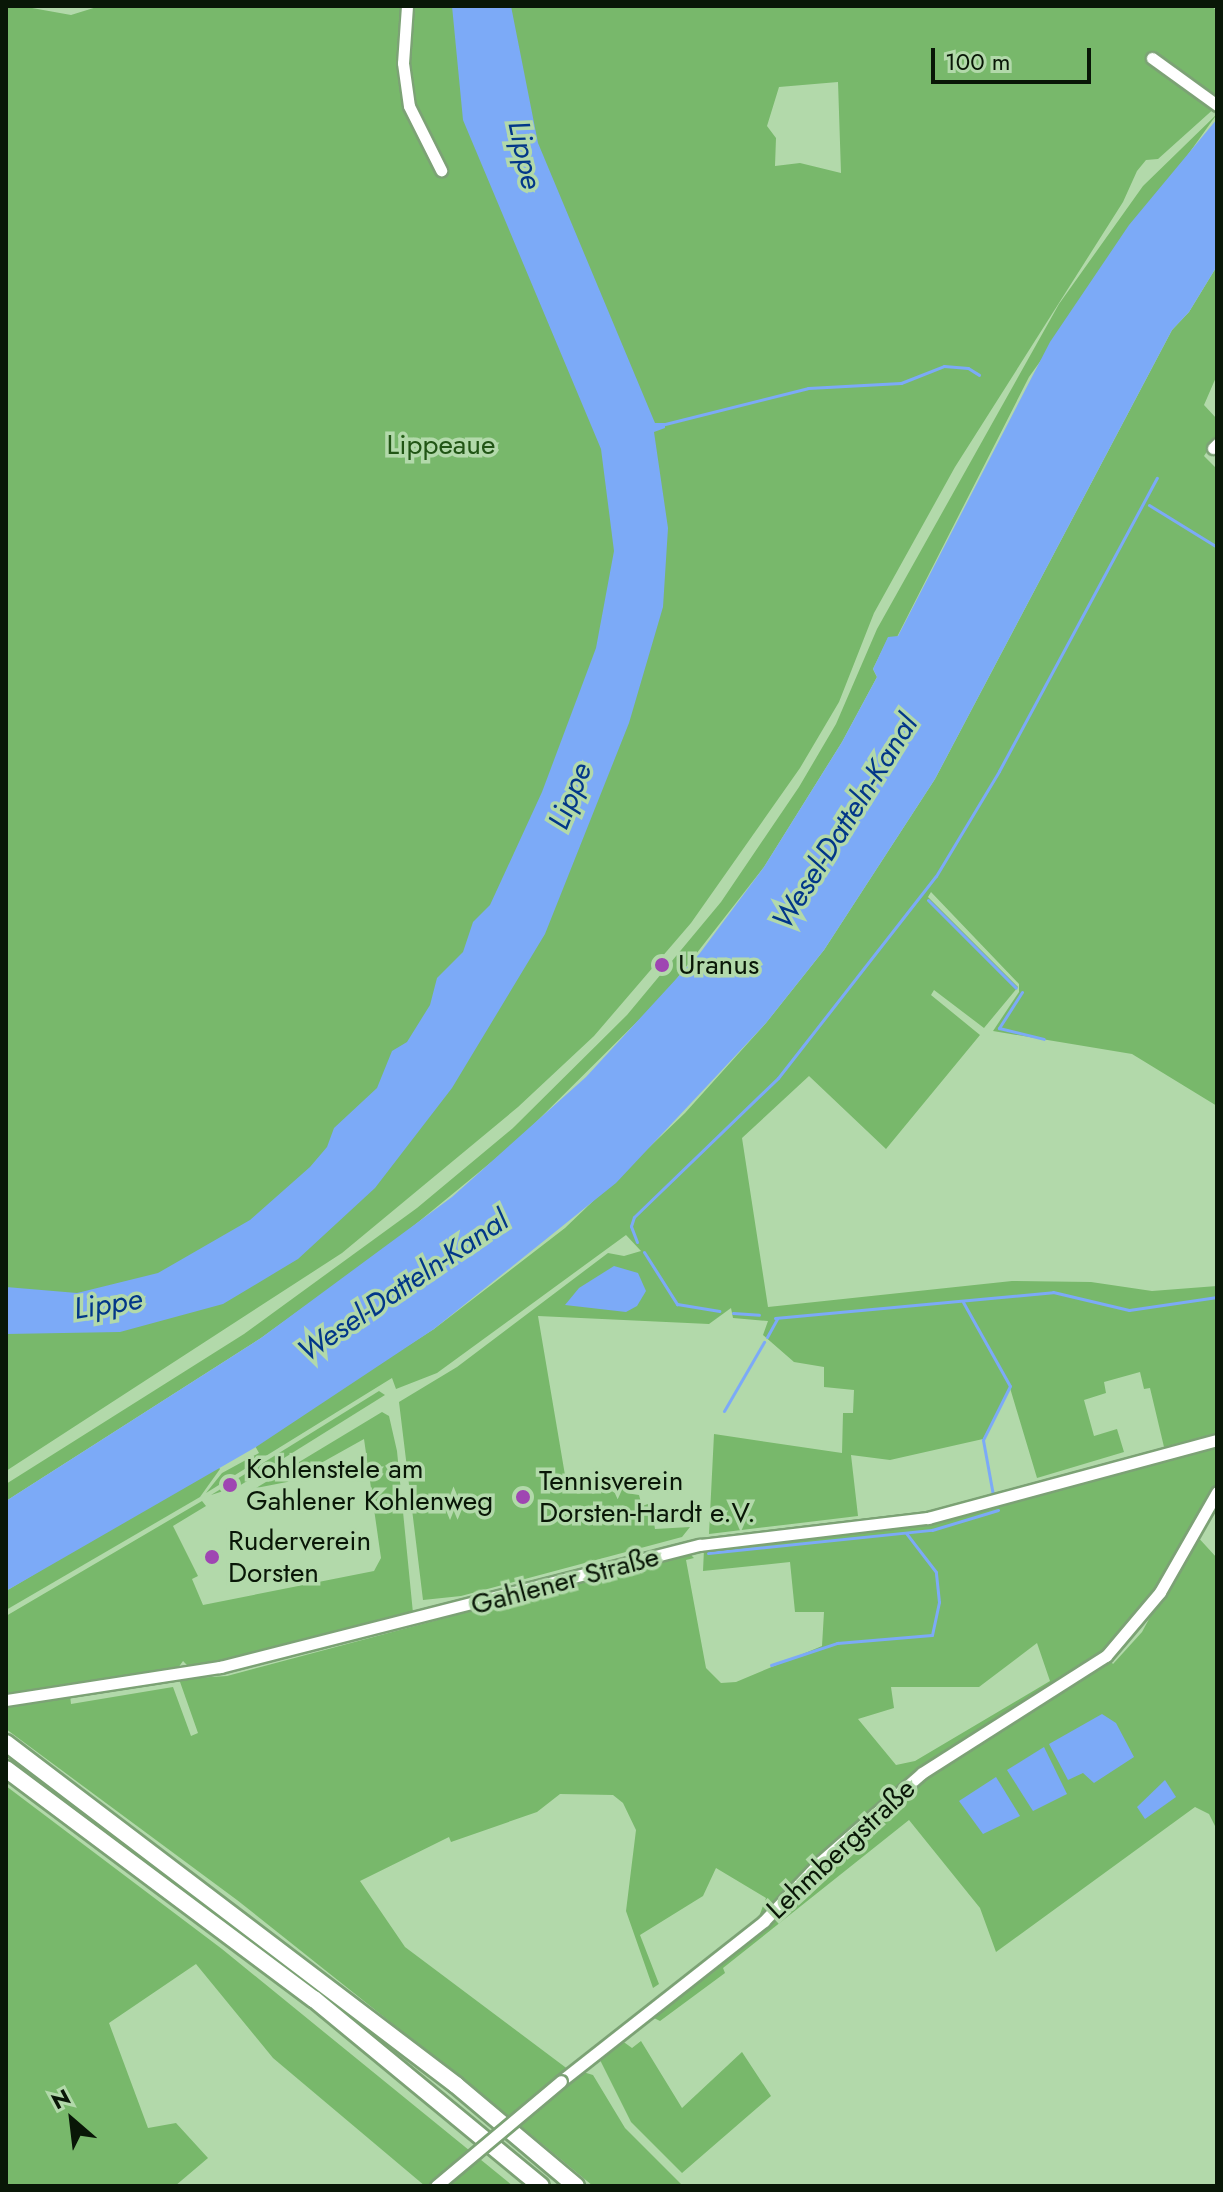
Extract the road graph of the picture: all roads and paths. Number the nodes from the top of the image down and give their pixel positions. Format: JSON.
{"nodes":[{"id":1,"x":407,"y":6,"type":"edge"},
{"id":2,"x":1152,"y":58,"type":"dead end"},
{"id":3,"x":1216,"y":104,"type":"edge"},
{"id":4,"x":441,"y":170,"type":"dead end"},
{"id":5,"x":1217,"y":1440,"type":"edge"},
{"id":6,"x":1217,"y":1492,"type":"edge"},
{"id":7,"x":6,"y":1700,"type":"edge"},
{"id":8,"x":6,"y":1743,"type":"edge"},
{"id":9,"x":6,"y":1769,"type":"edge"},
{"id":10,"x":436,"y":2186,"type":"edge"},
{"id":11,"x":541,"y":2186,"type":"edge"},
{"id":12,"x":576,"y":2186,"type":"edge"}],
"edges":[{"from":1,"to":4,"type":"street"},
{"from":2,"to":3,"type":"street"},
{"from":5,"to":7,"type":"street","name":"Gahlener Straße"},
{"from":6,"to":10,"type":"street","name":"Lehmbergstraße","bridge":true},
{"from":8,"to":12,"type":"highway"},
{"from":9,"to":11,"type":"highway"}]}
